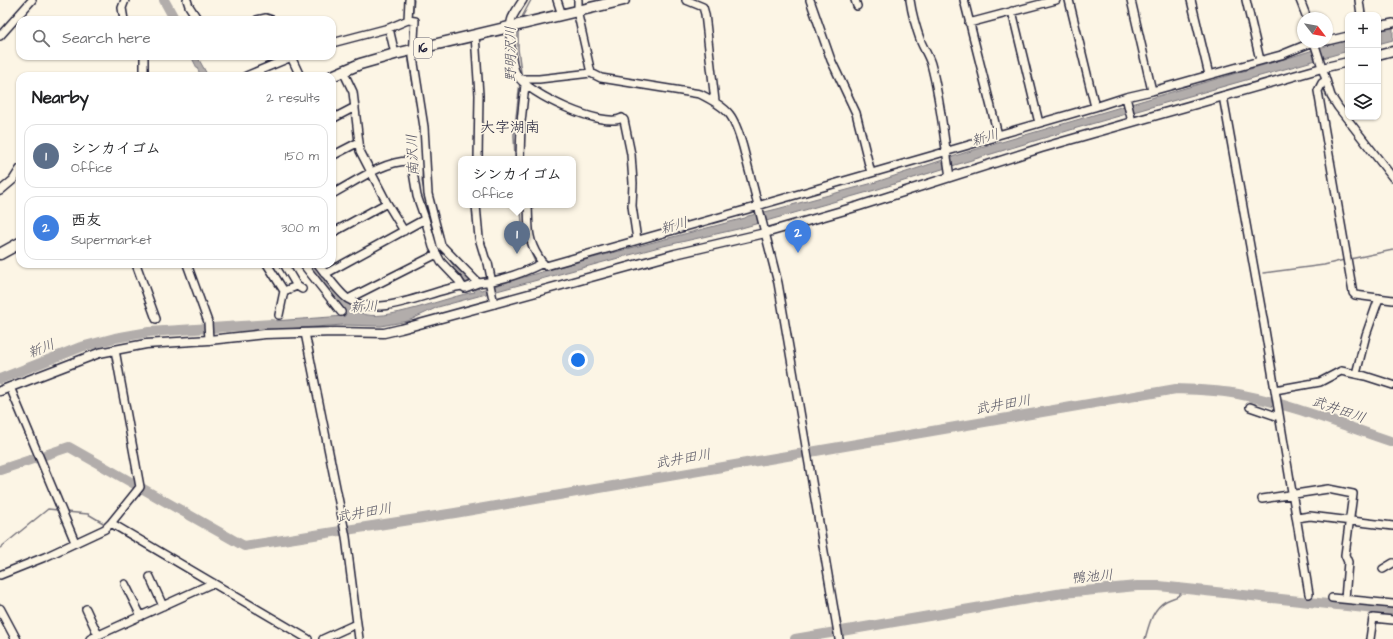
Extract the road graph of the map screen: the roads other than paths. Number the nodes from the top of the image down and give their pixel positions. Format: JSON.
{"nodes":[{"id":1,"x":32,"y":0,"type":"edge"},
{"id":2,"x":125,"y":0,"type":"edge"},
{"id":3,"x":187,"y":0,"type":"edge"},
{"id":4,"x":409,"y":0,"type":"edge"},
{"id":5,"x":522,"y":0,"type":"edge"},
{"id":6,"x":558,"y":0,"type":"edge"},
{"id":7,"x":578,"y":0,"type":"edge"},
{"id":8,"x":624,"y":0,"type":"edge"},
{"id":9,"x":686,"y":0,"type":"edge"},
{"id":10,"x":810,"y":0,"type":"edge"},
{"id":11,"x":910,"y":0,"type":"edge"},
{"id":12,"x":964,"y":0,"type":"edge"},
{"id":13,"x":1056,"y":0,"type":"edge"},
{"id":14,"x":1070,"y":0,"type":"edge"},
{"id":15,"x":1131,"y":0,"type":"edge"},
{"id":16,"x":1191,"y":0,"type":"edge"},
{"id":17,"x":1246,"y":0,"type":"edge"},
{"id":18,"x":1300,"y":0,"type":"edge"},
{"id":19,"x":1359,"y":0,"type":"edge"},
{"id":20,"x":1024,"y":4,"type":"edge"},
{"id":21,"x":579,"y":11,"type":"junction"},
{"id":22,"x":1012,"y":11,"type":"junction"},
{"id":23,"x":1305,"y":12,"type":"edge"},
{"id":24,"x":1361,"y":12,"type":"edge"},
{"id":25,"x":562,"y":15,"type":"junction"},
{"id":26,"x":18,"y":16,"type":"edge"},
{"id":27,"x":123,"y":16,"type":"edge"},
{"id":28,"x":195,"y":16,"type":"edge"},
{"id":29,"x":16,"y":18,"type":"edge"},
{"id":30,"x":408,"y":20,"type":"junction"},
{"id":31,"x":969,"y":23,"type":"junction"},
{"id":32,"x":1393,"y":23,"type":"edge"},
{"id":33,"x":1381,"y":25,"type":"edge"},
{"id":34,"x":517,"y":26,"type":"junction"},
{"id":35,"x":390,"y":28,"type":"junction"},
{"id":36,"x":475,"y":35,"type":"junction"},
{"id":37,"x":0,"y":36,"type":"edge"},
{"id":38,"x":1345,"y":37,"type":"edge"},
{"id":39,"x":1333,"y":39,"type":"edge"},
{"id":40,"x":336,"y":42,"type":"edge"},
{"id":41,"x":1300,"y":48,"type":"edge"},
{"id":42,"x":1316,"y":48,"type":"edge"},
{"id":43,"x":413,"y":50,"type":"junction"},
{"id":44,"x":1393,"y":51,"type":"edge"},
{"id":45,"x":395,"y":54,"type":"junction"},
{"id":46,"x":1381,"y":54,"type":"edge"},
{"id":47,"x":144,"y":60,"type":"edge"},
{"id":48,"x":283,"y":60,"type":"edge"},
{"id":49,"x":294,"y":60,"type":"edge"},
{"id":50,"x":1260,"y":60,"type":"junction"},
{"id":51,"x":1345,"y":62,"type":"edge"},
{"id":52,"x":1321,"y":65,"type":"junction"},
{"id":53,"x":343,"y":71,"type":"junction"},
{"id":54,"x":144,"y":72,"type":"edge"},
{"id":55,"x":258,"y":72,"type":"edge"},
{"id":56,"x":299,"y":72,"type":"edge"},
{"id":57,"x":591,"y":73,"type":"junction"},
{"id":58,"x":336,"y":74,"type":"edge"},
{"id":59,"x":1209,"y":75,"type":"junction"},
{"id":60,"x":1326,"y":81,"type":"junction"},
{"id":61,"x":525,"y":85,"type":"junction"},
{"id":62,"x":1152,"y":91,"type":"junction"},
{"id":63,"x":1223,"y":96,"type":"junction"},
{"id":64,"x":1126,"y":99,"type":"junction"},
{"id":65,"x":715,"y":102,"type":"junction"},
{"id":66,"x":355,"y":107,"type":"junction"},
{"id":67,"x":1095,"y":107,"type":"junction"},
{"id":68,"x":336,"y":118,"type":"edge"},
{"id":69,"x":1131,"y":119,"type":"junction"},
{"id":70,"x":1039,"y":123,"type":"junction"},
{"id":71,"x":998,"y":135,"type":"junction"},
{"id":72,"x":359,"y":142,"type":"junction"},
{"id":73,"x":946,"y":153,"type":"junction"},
{"id":74,"x":336,"y":154,"type":"edge"},
{"id":75,"x":478,"y":156,"type":"edge"},
{"id":76,"x":520,"y":156,"type":"edge"},
{"id":77,"x":872,"y":173,"type":"junction"},
{"id":78,"x":371,"y":174,"type":"junction"},
{"id":79,"x":950,"y":174,"type":"junction"},
{"id":80,"x":16,"y":175,"type":"edge"},
{"id":81,"x":1393,"y":178,"type":"edge"},
{"id":82,"x":0,"y":191,"type":"edge"},
{"id":83,"x":336,"y":192,"type":"edge"},
{"id":84,"x":386,"y":203,"type":"junction"},
{"id":85,"x":759,"y":207,"type":"junction"},
{"id":86,"x":476,"y":208,"type":"edge"},
{"id":87,"x":528,"y":208,"type":"edge"},
{"id":88,"x":425,"y":219,"type":"junction"},
{"id":89,"x":764,"y":229,"type":"junction"},
{"id":90,"x":336,"y":231,"type":"edge"},
{"id":91,"x":404,"y":231,"type":"junction"},
{"id":92,"x":637,"y":240,"type":"junction"},
{"id":93,"x":16,"y":245,"type":"edge"},
{"id":94,"x":0,"y":254,"type":"edge"},
{"id":95,"x":437,"y":254,"type":"junction"},
{"id":96,"x":543,"y":264,"type":"junction"},
{"id":97,"x":137,"y":268,"type":"edge"},
{"id":98,"x":188,"y":268,"type":"edge"},
{"id":99,"x":270,"y":268,"type":"edge"},
{"id":100,"x":287,"y":268,"type":"edge"},
{"id":101,"x":305,"y":268,"type":"edge"},
{"id":102,"x":321,"y":268,"type":"edge"},
{"id":103,"x":325,"y":274,"type":"junction"},
{"id":104,"x":478,"y":283,"type":"junction"},
{"id":105,"x":490,"y":283,"type":"junction"},
{"id":106,"x":462,"y":286,"type":"junction"},
{"id":107,"x":284,"y":291,"type":"junction"},
{"id":108,"x":1379,"y":298,"type":"junction"},
{"id":109,"x":348,"y":299,"type":"junction"},
{"id":110,"x":1393,"y":300,"type":"edge"},
{"id":111,"x":493,"y":301,"type":"junction"},
{"id":112,"x":341,"y":312,"type":"dead end"},
{"id":113,"x":279,"y":315,"type":"dead end"},
{"id":114,"x":156,"y":319,"type":"dead end"},
{"id":115,"x":305,"y":333,"type":"junction"},
{"id":116,"x":210,"y":337,"type":"junction"},
{"id":117,"x":115,"y":350,"type":"junction"},
{"id":118,"x":1356,"y":374,"type":"junction"},
{"id":119,"x":1393,"y":385,"type":"edge"},
{"id":120,"x":10,"y":387,"type":"junction"},
{"id":121,"x":0,"y":391,"type":"edge"},
{"id":122,"x":1276,"y":394,"type":"junction"},
{"id":123,"x":1250,"y":407,"type":"dead end"},
{"id":124,"x":1279,"y":416,"type":"junction"},
{"id":125,"x":1293,"y":495,"type":"junction"},
{"id":126,"x":1262,"y":499,"type":"dead end"},
{"id":127,"x":1297,"y":518,"type":"junction"},
{"id":128,"x":1350,"y":521,"type":"junction"},
{"id":129,"x":111,"y":523,"type":"junction"},
{"id":130,"x":1393,"y":526,"type":"edge"},
{"id":131,"x":75,"y":542,"type":"junction"},
{"id":132,"x":1393,"y":563,"type":"edge"},
{"id":133,"x":1383,"y":568,"type":"dead end"},
{"id":134,"x":0,"y":575,"type":"edge"},
{"id":135,"x":150,"y":577,"type":"dead end"},
{"id":136,"x":213,"y":583,"type":"junction"},
{"id":137,"x":125,"y":584,"type":"dead end"},
{"id":138,"x":1309,"y":594,"type":"dead end"},
{"id":139,"x":1332,"y":598,"type":"dead end"},
{"id":140,"x":1345,"y":599,"type":"junction"},
{"id":141,"x":1393,"y":604,"type":"edge"},
{"id":142,"x":163,"y":606,"type":"junction"},
{"id":143,"x":0,"y":609,"type":"edge"},
{"id":144,"x":86,"y":609,"type":"dead end"},
{"id":145,"x":140,"y":616,"type":"junction"},
{"id":146,"x":1393,"y":620,"type":"edge"},
{"id":147,"x":356,"y":624,"type":"junction"},
{"id":148,"x":98,"y":635,"type":"junction"},
{"id":149,"x":16,"y":639,"type":"edge"},
{"id":150,"x":90,"y":639,"type":"edge"},
{"id":151,"x":308,"y":639,"type":"edge"},
{"id":152,"x":323,"y":639,"type":"edge"},
{"id":153,"x":359,"y":639,"type":"edge"},
{"id":154,"x":839,"y":639,"type":"edge"},
{"id":155,"x":1370,"y":639,"type":"edge"}],
"edges":[{"from":1,"to":26,"type":"street"},
{"from":2,"to":27,"type":"street"},
{"from":3,"to":28,"type":"street"},
{"from":4,"to":30,"type":"street"},
{"from":5,"to":34,"type":"street"},
{"from":6,"to":25,"type":"street"},
{"from":7,"to":21,"type":"street"},
{"from":8,"to":21,"type":"main road","number":"16"},
{"from":9,"to":65,"type":"street"},
{"from":10,"to":77,"type":"street"},
{"from":11,"to":73,"type":"street"},
{"from":12,"to":31,"type":"street"},
{"from":13,"to":20,"type":"street"},
{"from":14,"to":67,"type":"street"},
{"from":15,"to":62,"type":"street"},
{"from":16,"to":59,"type":"street"},
{"from":17,"to":50,"type":"street"},
{"from":18,"to":23,"type":"street"},
{"from":19,"to":24,"type":"street"},
{"from":20,"to":22,"type":"street"},
{"from":21,"to":25,"type":"main road","number":"16"},
{"from":21,"to":57,"type":"street"},
{"from":22,"to":31,"type":"street"},
{"from":22,"to":70,"type":"street"},
{"from":25,"to":34,"type":"main road","number":"16"},
{"from":29,"to":37,"type":"street"},
{"from":30,"to":35,"type":"street"},
{"from":30,"to":43,"type":"street"},
{"from":31,"to":71,"type":"street"},
{"from":32,"to":33,"type":"street"},
{"from":34,"to":36,"type":"main road","number":"16"},
{"from":34,"to":61,"type":"street"},
{"from":35,"to":40,"type":"street"},
{"from":35,"to":45,"type":"street"},
{"from":36,"to":43,"type":"main road","number":"16"},
{"from":36,"to":75,"type":"street"},
{"from":38,"to":39,"type":"street"},
{"from":41,"to":50,"type":"street"},
{"from":42,"to":52,"type":"street"},
{"from":43,"to":45,"type":"main road","number":"16"},
{"from":43,"to":104,"type":"street"},
{"from":44,"to":46,"type":"street"},
{"from":45,"to":53,"type":"main road","number":"16"},
{"from":47,"to":54,"type":"street"},
{"from":48,"to":55,"type":"street"},
{"from":49,"to":56,"type":"street"},
{"from":50,"to":59,"type":"street"},
{"from":51,"to":52,"type":"street"},
{"from":52,"to":60,"type":"street"},
{"from":52,"to":63,"type":"street"},
{"from":53,"to":58,"type":"main road","number":"16"},
{"from":53,"to":66,"type":"street"},
{"from":57,"to":61,"type":"street"},
{"from":57,"to":65,"type":"street"},
{"from":59,"to":62,"type":"street"},
{"from":60,"to":81,"type":"street"},
{"from":60,"to":108,"type":"street"},
{"from":61,"to":76,"type":"street"},
{"from":61,"to":92,"type":"street"},
{"from":62,"to":64,"type":"street"},
{"from":63,"to":69,"type":"street"},
{"from":63,"to":122,"type":"street"},
{"from":64,"to":67,"type":"street"},
{"from":64,"to":69,"type":"street"},
{"from":65,"to":85,"type":"street"},
{"from":66,"to":68,"type":"street"},
{"from":66,"to":72,"type":"street"},
{"from":67,"to":70,"type":"street"},
{"from":69,"to":79,"type":"street"},
{"from":70,"to":71,"type":"street"},
{"from":71,"to":73,"type":"street"},
{"from":72,"to":74,"type":"street"},
{"from":72,"to":78,"type":"street"},
{"from":73,"to":77,"type":"street"},
{"from":73,"to":79,"type":"street"},
{"from":77,"to":85,"type":"street"},
{"from":78,"to":83,"type":"street"},
{"from":78,"to":84,"type":"street"},
{"from":78,"to":88,"type":"street"},
{"from":79,"to":89,"type":"street"},
{"from":80,"to":82,"type":"street"},
{"from":84,"to":90,"type":"street"},
{"from":84,"to":91,"type":"street"},
{"from":85,"to":89,"type":"street"},
{"from":85,"to":92,"type":"street"},
{"from":86,"to":105,"type":"street"},
{"from":87,"to":96,"type":"street"},
{"from":88,"to":91,"type":"street"},
{"from":88,"to":95,"type":"street"},
{"from":89,"to":111,"type":"street"},
{"from":89,"to":154,"type":"street"},
{"from":91,"to":103,"type":"street"},
{"from":92,"to":96,"type":"street"},
{"from":93,"to":94,"type":"main road"},
{"from":95,"to":106,"type":"street"},
{"from":95,"to":109,"type":"street"},
{"from":96,"to":105,"type":"street"},
{"from":97,"to":114,"type":"street"},
{"from":98,"to":116,"type":"street"},
{"from":99,"to":107,"type":"street"},
{"from":100,"to":107,"type":"street"},
{"from":101,"to":112,"type":"street"},
{"from":102,"to":103,"type":"street"},
{"from":103,"to":109,"type":"street"},
{"from":104,"to":105,"type":"street"},
{"from":104,"to":106,"type":"street"},
{"from":105,"to":111,"type":"street"},
{"from":106,"to":109,"type":"street"},
{"from":107,"to":113,"type":"street"},
{"from":108,"to":110,"type":"street"},
{"from":108,"to":118,"type":"street"},
{"from":111,"to":115,"type":"street"},
{"from":115,"to":116,"type":"street"},
{"from":115,"to":147,"type":"street"},
{"from":116,"to":117,"type":"street"},
{"from":117,"to":120,"type":"street"},
{"from":117,"to":129,"type":"street"},
{"from":118,"to":119,"type":"street"},
{"from":118,"to":122,"type":"street"},
{"from":120,"to":121,"type":"street"},
{"from":120,"to":131,"type":"street"},
{"from":122,"to":124,"type":"street"},
{"from":123,"to":124,"type":"street"},
{"from":124,"to":125,"type":"street"},
{"from":125,"to":126,"type":"street"},
{"from":125,"to":127,"type":"street"},
{"from":125,"to":128,"type":"street"},
{"from":127,"to":128,"type":"street"},
{"from":127,"to":138,"type":"street"},
{"from":128,"to":130,"type":"street"},
{"from":128,"to":140,"type":"street"},
{"from":129,"to":131,"type":"street"},
{"from":129,"to":136,"type":"street"},
{"from":131,"to":134,"type":"street"},
{"from":132,"to":133,"type":"street"},
{"from":135,"to":142,"type":"street"},
{"from":136,"to":142,"type":"street"},
{"from":136,"to":151,"type":"street"},
{"from":137,"to":145,"type":"street"},
{"from":139,"to":140,"type":"street"},
{"from":140,"to":141,"type":"street"},
{"from":142,"to":145,"type":"street"},
{"from":143,"to":149,"type":"street"},
{"from":144,"to":148,"type":"street"},
{"from":145,"to":148,"type":"street"},
{"from":146,"to":155,"type":"street"},
{"from":147,"to":152,"type":"street"},
{"from":147,"to":153,"type":"street"},
{"from":148,"to":150,"type":"street"}]}
